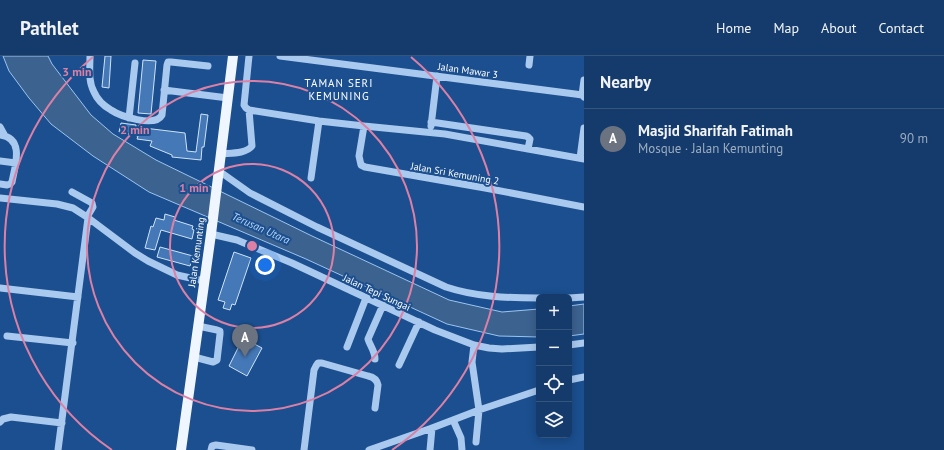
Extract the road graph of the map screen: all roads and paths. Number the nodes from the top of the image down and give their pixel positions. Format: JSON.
{"nodes":[{"id":1,"x":90,"y":56,"type":"edge"},
{"id":2,"x":233,"y":56,"type":"edge"},
{"id":3,"x":249,"y":56,"type":"edge"},
{"id":4,"x":280,"y":56,"type":"edge"},
{"id":5,"x":530,"y":56,"type":"edge"},
{"id":6,"x":332,"y":59,"type":"edge"},
{"id":7,"x":135,"y":63,"type":"dead end"},
{"id":8,"x":529,"y":64,"type":"dead end"},
{"id":9,"x":208,"y":66,"type":"dead end"},
{"id":10,"x":437,"y":76,"type":"junction"},
{"id":11,"x":584,"y":80,"type":"edge"},
{"id":12,"x":164,"y":90,"type":"junction"},
{"id":13,"x":583,"y":96,"type":"edge"},
{"id":14,"x":228,"y":98,"type":"junction"},
{"id":15,"x":250,"y":110,"type":"junction"},
{"id":16,"x":129,"y":118,"type":"junction"},
{"id":17,"x":319,"y":121,"type":"junction"},
{"id":18,"x":431,"y":122,"type":"junction"},
{"id":19,"x":364,"y":126,"type":"junction"},
{"id":20,"x":0,"y":127,"type":"edge"},
{"id":21,"x":584,"y":128,"type":"edge"},
{"id":22,"x":430,"y":132,"type":"junction"},
{"id":23,"x":3,"y":135,"type":"edge"},
{"id":24,"x":528,"y":148,"type":"junction"},
{"id":25,"x":221,"y":154,"type":"junction"},
{"id":26,"x":582,"y":159,"type":"edge"},
{"id":27,"x":0,"y":161,"type":"edge"},
{"id":28,"x":16,"y":163,"type":"junction"},
{"id":29,"x":219,"y":171,"type":"junction"},
{"id":30,"x":311,"y":178,"type":"dead end"},
{"id":31,"x":0,"y":184,"type":"edge"},
{"id":32,"x":72,"y":192,"type":"dead end"},
{"id":33,"x":0,"y":198,"type":"edge"},
{"id":34,"x":584,"y":207,"type":"edge"},
{"id":35,"x":88,"y":217,"type":"junction"},
{"id":36,"x":211,"y":230,"type":"junction"},
{"id":37,"x":204,"y":281,"type":"junction"},
{"id":38,"x":0,"y":288,"type":"edge"},
{"id":39,"x":78,"y":297,"type":"junction"},
{"id":40,"x":584,"y":297,"type":"edge"},
{"id":41,"x":366,"y":298,"type":"junction"},
{"id":42,"x":536,"y":298,"type":"edge"},
{"id":43,"x":572,"y":298,"type":"edge"},
{"id":44,"x":383,"y":306,"type":"junction"},
{"id":45,"x":419,"y":322,"type":"junction"},
{"id":46,"x":198,"y":326,"type":"junction"},
{"id":47,"x":7,"y":336,"type":"dead end"},
{"id":48,"x":73,"y":343,"type":"junction"},
{"id":49,"x":584,"y":343,"type":"edge"},
{"id":50,"x":474,"y":345,"type":"junction"},
{"id":51,"x":572,"y":345,"type":"edge"},
{"id":52,"x":347,"y":347,"type":"dead end"},
{"id":53,"x":536,"y":347,"type":"edge"},
{"id":54,"x":194,"y":357,"type":"junction"},
{"id":55,"x":375,"y":359,"type":"dead end"},
{"id":56,"x":399,"y":364,"type":"dead end"},
{"id":57,"x":584,"y":377,"type":"edge"},
{"id":58,"x":572,"y":379,"type":"edge"},
{"id":59,"x":536,"y":391,"type":"edge"},
{"id":60,"x":375,"y":408,"type":"dead end"},
{"id":61,"x":479,"y":410,"type":"junction"},
{"id":62,"x":453,"y":420,"type":"junction"},
{"id":63,"x":0,"y":422,"type":"edge"},
{"id":64,"x":62,"y":423,"type":"junction"},
{"id":65,"x":432,"y":428,"type":"junction"},
{"id":66,"x":476,"y":442,"type":"dead end"},
{"id":67,"x":212,"y":448,"type":"edge"},
{"id":68,"x":58,"y":450,"type":"edge"},
{"id":69,"x":181,"y":450,"type":"edge"},
{"id":70,"x":252,"y":450,"type":"edge"},
{"id":71,"x":304,"y":450,"type":"edge"},
{"id":72,"x":369,"y":450,"type":"edge"},
{"id":73,"x":430,"y":450,"type":"edge"},
{"id":74,"x":462,"y":450,"type":"edge"}],
"edges":[{"from":1,"to":16,"type":"street"},
{"from":2,"to":14,"type":"main road","name":"Jalan Kemunting"},
{"from":3,"to":15,"type":"street"},
{"from":4,"to":6,"type":"street","name":"Jalan Mawar 3"},
{"from":5,"to":8,"type":"street"},
{"from":6,"to":10,"type":"street","name":"Jalan Mawar 3"},
{"from":7,"to":16,"type":"street"},
{"from":9,"to":12,"type":"street"},
{"from":10,"to":13,"type":"street","name":"Jalan Mawar 3"},
{"from":10,"to":18,"type":"street"},
{"from":11,"to":13,"type":"street","name":"Jalan Mawar 3"},
{"from":12,"to":14,"type":"street"},
{"from":12,"to":16,"type":"street"},
{"from":14,"to":25,"type":"main road","name":"Jalan Kemunting"},
{"from":15,"to":17,"type":"street"},
{"from":15,"to":25,"type":"street"},
{"from":17,"to":19,"type":"street"},
{"from":17,"to":30,"type":"street"},
{"from":18,"to":22,"type":"street"},
{"from":18,"to":24,"type":"street"},
{"from":19,"to":22,"type":"street"},
{"from":19,"to":34,"type":"street","name":"Jalan Sri Kemuning 2"},
{"from":20,"to":23,"type":"street"},
{"from":21,"to":26,"type":"street"},
{"from":22,"to":24,"type":"street"},
{"from":23,"to":28,"type":"street"},
{"from":24,"to":26,"type":"street"},
{"from":25,"to":29,"type":"main road","name":"Jalan Kemunting"},
{"from":27,"to":28,"type":"street"},
{"from":28,"to":31,"type":"street"},
{"from":29,"to":36,"type":"main road","name":"Jalan Kemunting"},
{"from":29,"to":42,"type":"street"},
{"from":32,"to":35,"type":"street"},
{"from":33,"to":35,"type":"street"},
{"from":35,"to":37,"type":"street"},
{"from":35,"to":39,"type":"street"},
{"from":36,"to":37,"type":"main road","name":"Jalan Kemunting"},
{"from":36,"to":41,"type":"street","name":"Jalan Tepi Sungai"},
{"from":37,"to":46,"type":"main road","name":"Jalan Kemunting"},
{"from":38,"to":39,"type":"street"},
{"from":39,"to":48,"type":"street"},
{"from":40,"to":43,"type":"street"},
{"from":41,"to":44,"type":"street","name":"Jalan Tepi Sungai"},
{"from":41,"to":52,"type":"street"},
{"from":44,"to":45,"type":"street","name":"Jalan Tepi Sungai"},
{"from":44,"to":55,"type":"street"},
{"from":45,"to":50,"type":"street","name":"Jalan Tepi Sungai"},
{"from":45,"to":56,"type":"street"},
{"from":46,"to":54,"type":"main road","name":"Jalan Kemunting"},
{"from":46,"to":54,"type":"street"},
{"from":47,"to":48,"type":"street"},
{"from":48,"to":64,"type":"street"},
{"from":49,"to":51,"type":"street"},
{"from":50,"to":53,"type":"street","name":"Jalan Tepi Sungai"},
{"from":50,"to":61,"type":"street"},
{"from":54,"to":69,"type":"main road","name":"Jalan Kemunting"},
{"from":57,"to":58,"type":"street"},
{"from":59,"to":61,"type":"street"},
{"from":60,"to":71,"type":"street"},
{"from":61,"to":62,"type":"street"},
{"from":61,"to":66,"type":"street"},
{"from":62,"to":65,"type":"street"},
{"from":62,"to":74,"type":"street"},
{"from":63,"to":64,"type":"street"},
{"from":64,"to":68,"type":"street"},
{"from":65,"to":72,"type":"street"},
{"from":65,"to":73,"type":"street"},
{"from":67,"to":70,"type":"street"}]}
